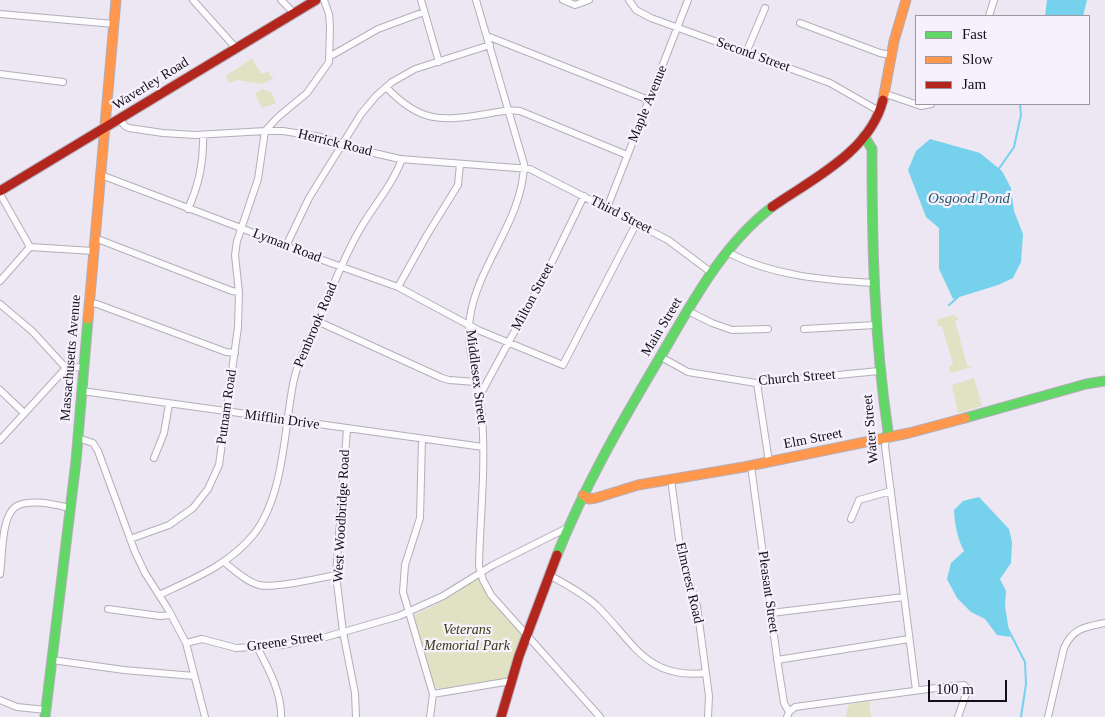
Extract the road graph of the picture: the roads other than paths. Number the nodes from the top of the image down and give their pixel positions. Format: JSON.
{"nodes":[{"id":1,"x":116,"y":0,"type":"edge"},
{"id":2,"x":192,"y":0,"type":"edge"},
{"id":3,"x":281,"y":0,"type":"edge"},
{"id":4,"x":316,"y":0,"type":"edge"},
{"id":5,"x":324,"y":0,"type":"edge"},
{"id":6,"x":421,"y":0,"type":"edge"},
{"id":7,"x":476,"y":0,"type":"edge"},
{"id":8,"x":563,"y":0,"type":"edge"},
{"id":9,"x":589,"y":0,"type":"edge"},
{"id":10,"x":629,"y":0,"type":"edge"},
{"id":11,"x":688,"y":0,"type":"edge"},
{"id":12,"x":906,"y":0,"type":"edge"},
{"id":13,"x":994,"y":0,"type":"edge"},
{"id":14,"x":765,"y":8,"type":"dead end"},
{"id":15,"x":293,"y":12,"type":"junction"},
{"id":16,"x":424,"y":12,"type":"junction"},
{"id":17,"x":0,"y":14,"type":"edge"},
{"id":18,"x":989,"y":15,"type":"edge"},
{"id":19,"x":800,"y":23,"type":"dead end"},
{"id":20,"x":114,"y":24,"type":"junction"},
{"id":21,"x":678,"y":28,"type":"junction"},
{"id":22,"x":487,"y":36,"type":"junction"},
{"id":23,"x":490,"y":45,"type":"junction"},
{"id":24,"x":235,"y":48,"type":"junction"},
{"id":25,"x":746,"y":53,"type":"junction"},
{"id":26,"x":891,"y":55,"type":"junction"},
{"id":27,"x":329,"y":57,"type":"junction"},
{"id":28,"x":439,"y":62,"type":"junction"},
{"id":29,"x":0,"y":74,"type":"edge"},
{"id":30,"x":62,"y":82,"type":"dead end"},
{"id":31,"x":386,"y":87,"type":"junction"},
{"id":32,"x":883,"y":93,"type":"junction"},
{"id":33,"x":649,"y":100,"type":"junction"},
{"id":34,"x":915,"y":104,"type":"edge"},
{"id":35,"x":508,"y":109,"type":"junction"},
{"id":36,"x":879,"y":111,"type":"junction"},
{"id":37,"x":119,"y":119,"type":"junction"},
{"id":38,"x":105,"y":128,"type":"junction"},
{"id":39,"x":265,"y":131,"type":"junction"},
{"id":40,"x":203,"y":135,"type":"junction"},
{"id":41,"x":864,"y":136,"type":"junction"},
{"id":42,"x":343,"y":144,"type":"junction"},
{"id":43,"x":627,"y":155,"type":"junction"},
{"id":44,"x":402,"y":159,"type":"junction"},
{"id":45,"x":460,"y":164,"type":"junction"},
{"id":46,"x":524,"y":169,"type":"junction"},
{"id":47,"x":101,"y":175,"type":"junction"},
{"id":48,"x":0,"y":193,"type":"edge"},
{"id":49,"x":584,"y":196,"type":"junction"},
{"id":50,"x":607,"y":208,"type":"junction"},
{"id":51,"x":188,"y":209,"type":"junction"},
{"id":52,"x":636,"y":224,"type":"junction"},
{"id":53,"x":241,"y":228,"type":"junction"},
{"id":54,"x":95,"y":238,"type":"junction"},
{"id":55,"x":286,"y":246,"type":"junction"},
{"id":56,"x":30,"y":247,"type":"junction"},
{"id":57,"x":93,"y":251,"type":"junction"},
{"id":58,"x":727,"y":252,"type":"junction"},
{"id":59,"x":341,"y":267,"type":"junction"},
{"id":60,"x":712,"y":273,"type":"junction"},
{"id":61,"x":0,"y":281,"type":"edge"},
{"id":62,"x":874,"y":283,"type":"junction"},
{"id":63,"x":398,"y":287,"type":"junction"},
{"id":64,"x":239,"y":292,"type":"junction"},
{"id":65,"x":89,"y":303,"type":"junction"},
{"id":66,"x":0,"y":304,"type":"edge"},
{"id":67,"x":688,"y":311,"type":"junction"},
{"id":68,"x":317,"y":321,"type":"junction"},
{"id":69,"x":469,"y":324,"type":"junction"},
{"id":70,"x":875,"y":326,"type":"junction"},
{"id":71,"x":768,"y":329,"type":"dead end"},
{"id":72,"x":804,"y":329,"type":"dead end"},
{"id":73,"x":509,"y":343,"type":"junction"},
{"id":74,"x":235,"y":353,"type":"junction"},
{"id":75,"x":661,"y":356,"type":"junction"},
{"id":76,"x":84,"y":367,"type":"junction"},
{"id":77,"x":66,"y":368,"type":"junction"},
{"id":78,"x":879,"y":371,"type":"junction"},
{"id":79,"x":1105,"y":381,"type":"edge"},
{"id":80,"x":476,"y":382,"type":"junction"},
{"id":81,"x":757,"y":383,"type":"junction"},
{"id":82,"x":0,"y":390,"type":"edge"},
{"id":83,"x":82,"y":391,"type":"junction"},
{"id":84,"x":479,"y":397,"type":"junction"},
{"id":85,"x":169,"y":404,"type":"junction"},
{"id":86,"x":226,"y":412,"type":"junction"},
{"id":87,"x":24,"y":414,"type":"junction"},
{"id":88,"x":288,"y":421,"type":"junction"},
{"id":89,"x":347,"y":429,"type":"junction"},
{"id":90,"x":78,"y":438,"type":"junction"},
{"id":91,"x":886,"y":438,"type":"junction"},
{"id":92,"x":422,"y":439,"type":"junction"},
{"id":93,"x":0,"y":440,"type":"edge"},
{"id":94,"x":483,"y":447,"type":"junction"},
{"id":95,"x":154,"y":458,"type":"dead end"},
{"id":96,"x":769,"y":462,"type":"junction"},
{"id":97,"x":751,"y":466,"type":"junction"},
{"id":98,"x":670,"y":479,"type":"junction"},
{"id":99,"x":891,"y":491,"type":"junction"},
{"id":100,"x":583,"y":496,"type":"junction"},
{"id":101,"x":70,"y":508,"type":"junction"},
{"id":102,"x":850,"y":519,"type":"dead end"},
{"id":103,"x":569,"y":527,"type":"junction"},
{"id":104,"x":130,"y":539,"type":"junction"},
{"id":105,"x":224,"y":562,"type":"junction"},
{"id":106,"x":480,"y":572,"type":"junction"},
{"id":107,"x":0,"y":574,"type":"edge"},
{"id":108,"x":336,"y":574,"type":"junction"},
{"id":109,"x":549,"y":575,"type":"junction"},
{"id":110,"x":159,"y":594,"type":"junction"},
{"id":111,"x":904,"y":597,"type":"junction"},
{"id":112,"x":108,"y":609,"type":"dead end"},
{"id":113,"x":409,"y":612,"type":"junction"},
{"id":114,"x":770,"y":613,"type":"junction"},
{"id":115,"x":171,"y":615,"type":"junction"},
{"id":116,"x":1105,"y":623,"type":"edge"},
{"id":117,"x":343,"y":632,"type":"junction"},
{"id":118,"x":527,"y":634,"type":"junction"},
{"id":119,"x":908,"y":639,"type":"junction"},
{"id":120,"x":186,"y":643,"type":"junction"},
{"id":121,"x":257,"y":647,"type":"junction"},
{"id":122,"x":52,"y":660,"type":"junction"},
{"id":123,"x":777,"y":660,"type":"junction"},
{"id":124,"x":706,"y":673,"type":"junction"},
{"id":125,"x":194,"y":676,"type":"junction"},
{"id":126,"x":511,"y":681,"type":"junction"},
{"id":127,"x":916,"y":690,"type":"junction"},
{"id":128,"x":433,"y":694,"type":"junction"},
{"id":129,"x":0,"y":700,"type":"edge"},
{"id":130,"x":45,"y":714,"type":"edge"},
{"id":131,"x":788,"y":714,"type":"edge"},
{"id":132,"x":205,"y":717,"type":"edge"},
{"id":133,"x":281,"y":717,"type":"edge"},
{"id":134,"x":356,"y":717,"type":"edge"},
{"id":135,"x":430,"y":717,"type":"edge"},
{"id":136,"x":501,"y":717,"type":"edge"},
{"id":137,"x":600,"y":717,"type":"edge"},
{"id":138,"x":708,"y":717,"type":"edge"},
{"id":139,"x":958,"y":717,"type":"edge"},
{"id":140,"x":1048,"y":717,"type":"edge"}],
"edges":[{"from":1,"to":20,"type":"main road","name":"Massachusetts Avenue"},
{"from":2,"to":24,"type":"street"},
{"from":3,"to":15,"type":"street"},
{"from":4,"to":15,"type":"main road","name":"Waverley Road"},
{"from":5,"to":27,"type":"street"},
{"from":6,"to":16,"type":"street"},
{"from":7,"to":22,"type":"street","name":"Middlesex Street"},
{"from":8,"to":9,"type":"street"},
{"from":10,"to":21,"type":"street","name":"Second Street"},
{"from":11,"to":21,"type":"street","name":"Maple Avenue"},
{"from":12,"to":26,"type":"main road","name":"Main Street"},
{"from":13,"to":18,"type":"street"},
{"from":14,"to":25,"type":"street"},
{"from":15,"to":24,"type":"main road","name":"Waverley Road"},
{"from":16,"to":27,"type":"street"},
{"from":16,"to":28,"type":"street"},
{"from":17,"to":20,"type":"street"},
{"from":19,"to":26,"type":"street"},
{"from":20,"to":38,"type":"main road","name":"Massachusetts Avenue"},
{"from":21,"to":25,"type":"street","name":"Second Street"},
{"from":21,"to":33,"type":"street","name":"Maple Avenue"},
{"from":22,"to":23,"type":"street","name":"Middlesex Street"},
{"from":22,"to":33,"type":"street"},
{"from":23,"to":28,"type":"street"},
{"from":23,"to":35,"type":"street","name":"Middlesex Street"},
{"from":24,"to":37,"type":"main road","name":"Waverley Road"},
{"from":25,"to":36,"type":"street","name":"Second Street"},
{"from":26,"to":32,"type":"main road","name":"Main Street"},
{"from":27,"to":39,"type":"street"},
{"from":28,"to":31,"type":"street"},
{"from":29,"to":30,"type":"street"},
{"from":31,"to":35,"type":"street"},
{"from":31,"to":42,"type":"street"},
{"from":32,"to":34,"type":"street"},
{"from":32,"to":36,"type":"main road","name":"Main Street"},
{"from":33,"to":43,"type":"street","name":"Maple Avenue"},
{"from":35,"to":43,"type":"street"},
{"from":35,"to":46,"type":"street","name":"Middlesex Street"},
{"from":36,"to":41,"type":"main road","name":"Main Street"},
{"from":37,"to":38,"type":"main road","name":"Waverley Road"},
{"from":37,"to":40,"type":"street","name":"Herrick Road"},
{"from":38,"to":47,"type":"main road","name":"Massachusetts Avenue"},
{"from":38,"to":48,"type":"main road","name":"Waverley Road"},
{"from":39,"to":40,"type":"street","name":"Herrick Road"},
{"from":39,"to":42,"type":"street","name":"Herrick Road"},
{"from":39,"to":53,"type":"street","name":"Putnam Road"},
{"from":40,"to":51,"type":"street"},
{"from":41,"to":58,"type":"main road","name":"Main Street"},
{"from":41,"to":62,"type":"main road","name":"Water Street"},
{"from":42,"to":44,"type":"street","name":"Herrick Road"},
{"from":42,"to":55,"type":"street"},
{"from":43,"to":50,"type":"street","name":"Maple Avenue"},
{"from":44,"to":45,"type":"street","name":"Herrick Road"},
{"from":44,"to":59,"type":"street","name":"Pembrook Road"},
{"from":45,"to":46,"type":"street","name":"Herrick Road"},
{"from":45,"to":63,"type":"street"},
{"from":46,"to":49,"type":"street","name":"Third Street"},
{"from":46,"to":69,"type":"street","name":"Middlesex Street"},
{"from":47,"to":51,"type":"street","name":"Lyman Road"},
{"from":47,"to":54,"type":"main road","name":"Massachusetts Avenue"},
{"from":48,"to":56,"type":"street"},
{"from":49,"to":50,"type":"street","name":"Third Street"},
{"from":49,"to":73,"type":"street","name":"Milton Street"},
{"from":50,"to":52,"type":"street","name":"Third Street"},
{"from":51,"to":53,"type":"street","name":"Lyman Road"},
{"from":52,"to":60,"type":"street","name":"Third Street"},
{"from":52,"to":73,"type":"street","name":"Lyman Road"},
{"from":53,"to":55,"type":"street","name":"Lyman Road"},
{"from":53,"to":64,"type":"street","name":"Putnam Road"},
{"from":54,"to":57,"type":"main road","name":"Massachusetts Avenue"},
{"from":54,"to":64,"type":"street"},
{"from":55,"to":59,"type":"street","name":"Lyman Road"},
{"from":56,"to":57,"type":"street"},
{"from":56,"to":61,"type":"street"},
{"from":57,"to":65,"type":"main road","name":"Massachusetts Avenue"},
{"from":58,"to":60,"type":"main road","name":"Main Street"},
{"from":58,"to":62,"type":"street"},
{"from":59,"to":63,"type":"street","name":"Lyman Road"},
{"from":59,"to":68,"type":"street","name":"Pembrook Road"},
{"from":60,"to":67,"type":"main road","name":"Main Street"},
{"from":62,"to":70,"type":"main road","name":"Water Street"},
{"from":63,"to":69,"type":"street","name":"Lyman Road"},
{"from":64,"to":74,"type":"street","name":"Putnam Road"},
{"from":65,"to":74,"type":"street"},
{"from":65,"to":76,"type":"main road","name":"Massachusetts Avenue"},
{"from":66,"to":77,"type":"street"},
{"from":67,"to":71,"type":"street"},
{"from":67,"to":75,"type":"main road","name":"Main Street"},
{"from":68,"to":80,"type":"street"},
{"from":68,"to":88,"type":"street","name":"Pembrook Road"},
{"from":69,"to":73,"type":"street","name":"Lyman Road"},
{"from":69,"to":80,"type":"street","name":"Middlesex Street"},
{"from":70,"to":72,"type":"street"},
{"from":70,"to":78,"type":"main road","name":"Water Street"},
{"from":73,"to":84,"type":"street","name":"Milton Street"},
{"from":74,"to":86,"type":"street","name":"Putnam Road"},
{"from":75,"to":81,"type":"street","name":"Church Street"},
{"from":75,"to":100,"type":"main road","name":"Main Street"},
{"from":76,"to":77,"type":"street"},
{"from":76,"to":83,"type":"main road","name":"Massachusetts Avenue"},
{"from":77,"to":87,"type":"street"},
{"from":78,"to":81,"type":"street","name":"Church Street"},
{"from":78,"to":91,"type":"main road","name":"Water Street"},
{"from":79,"to":91,"type":"main road","name":"Elm Street"},
{"from":80,"to":84,"type":"street","name":"Middlesex Street"},
{"from":81,"to":96,"type":"street"},
{"from":82,"to":87,"type":"street"},
{"from":83,"to":85,"type":"street","name":"Mifflin Drive"},
{"from":83,"to":90,"type":"main road","name":"Massachusetts Avenue"},
{"from":84,"to":94,"type":"street","name":"Middlesex Street"},
{"from":85,"to":86,"type":"street","name":"Mifflin Drive"},
{"from":85,"to":95,"type":"street"},
{"from":86,"to":88,"type":"street","name":"Mifflin Drive"},
{"from":86,"to":104,"type":"street","name":"Putnam Road"},
{"from":87,"to":93,"type":"street"},
{"from":88,"to":89,"type":"street","name":"Mifflin Drive"},
{"from":88,"to":105,"type":"street","name":"Pembrook Road"},
{"from":89,"to":92,"type":"street","name":"Mifflin Drive"},
{"from":89,"to":108,"type":"street","name":"West Woodbridge Road"},
{"from":90,"to":101,"type":"main road","name":"Massachusetts Avenue"},
{"from":90,"to":104,"type":"street"},
{"from":91,"to":96,"type":"main road","name":"Elm Street"},
{"from":91,"to":99,"type":"street","name":"Water Street"},
{"from":92,"to":94,"type":"street","name":"Mifflin Drive"},
{"from":92,"to":113,"type":"street"},
{"from":94,"to":106,"type":"street","name":"Middlesex Street"},
{"from":96,"to":97,"type":"main road","name":"Elm Street"},
{"from":97,"to":98,"type":"main road","name":"Elm Street"},
{"from":97,"to":114,"type":"street","name":"Pleasant Street"},
{"from":98,"to":100,"type":"main road","name":"Elm Street"},
{"from":98,"to":124,"type":"street","name":"Elmcrest Road"},
{"from":99,"to":102,"type":"street"},
{"from":99,"to":111,"type":"street","name":"Water Street"},
{"from":100,"to":103,"type":"main road","name":"Main Street"},
{"from":101,"to":107,"type":"street"},
{"from":101,"to":122,"type":"main road","name":"Massachusetts Avenue"},
{"from":103,"to":106,"type":"street","name":"Greene Street"},
{"from":103,"to":109,"type":"main road","name":"Main Street"},
{"from":104,"to":110,"type":"street"},
{"from":105,"to":108,"type":"street"},
{"from":105,"to":110,"type":"street","name":"Pembrook Road"},
{"from":106,"to":113,"type":"street","name":"Greene Street"},
{"from":106,"to":118,"type":"street","name":"Middlesex Street"},
{"from":108,"to":117,"type":"street","name":"West Woodbridge Road"},
{"from":109,"to":118,"type":"main road","name":"Main Street"},
{"from":109,"to":124,"type":"street"},
{"from":110,"to":115,"type":"street"},
{"from":111,"to":114,"type":"street"},
{"from":111,"to":119,"type":"street","name":"Water Street"},
{"from":112,"to":115,"type":"street"},
{"from":113,"to":117,"type":"street","name":"Greene Street"},
{"from":113,"to":128,"type":"street"},
{"from":114,"to":123,"type":"street","name":"Pleasant Street"},
{"from":115,"to":120,"type":"street"},
{"from":116,"to":140,"type":"street"},
{"from":117,"to":121,"type":"street","name":"Greene Street"},
{"from":117,"to":134,"type":"street","name":"West Woodbridge Road"},
{"from":118,"to":126,"type":"main road","name":"Main Street"},
{"from":118,"to":137,"type":"street","name":"Middlesex Street"},
{"from":119,"to":123,"type":"street"},
{"from":119,"to":127,"type":"street","name":"Water Street"},
{"from":120,"to":121,"type":"street","name":"Greene Street"},
{"from":120,"to":125,"type":"street"},
{"from":121,"to":133,"type":"street"},
{"from":122,"to":125,"type":"street"},
{"from":122,"to":130,"type":"main road","name":"Massachusetts Avenue"},
{"from":123,"to":131,"type":"street","name":"Pleasant Street"},
{"from":124,"to":138,"type":"street","name":"Elmcrest Road"},
{"from":125,"to":132,"type":"street"},
{"from":126,"to":128,"type":"street"},
{"from":126,"to":136,"type":"main road","name":"Main Street"},
{"from":127,"to":131,"type":"street"},
{"from":127,"to":139,"type":"street"},
{"from":128,"to":135,"type":"street"},
{"from":129,"to":130,"type":"street"}]}
